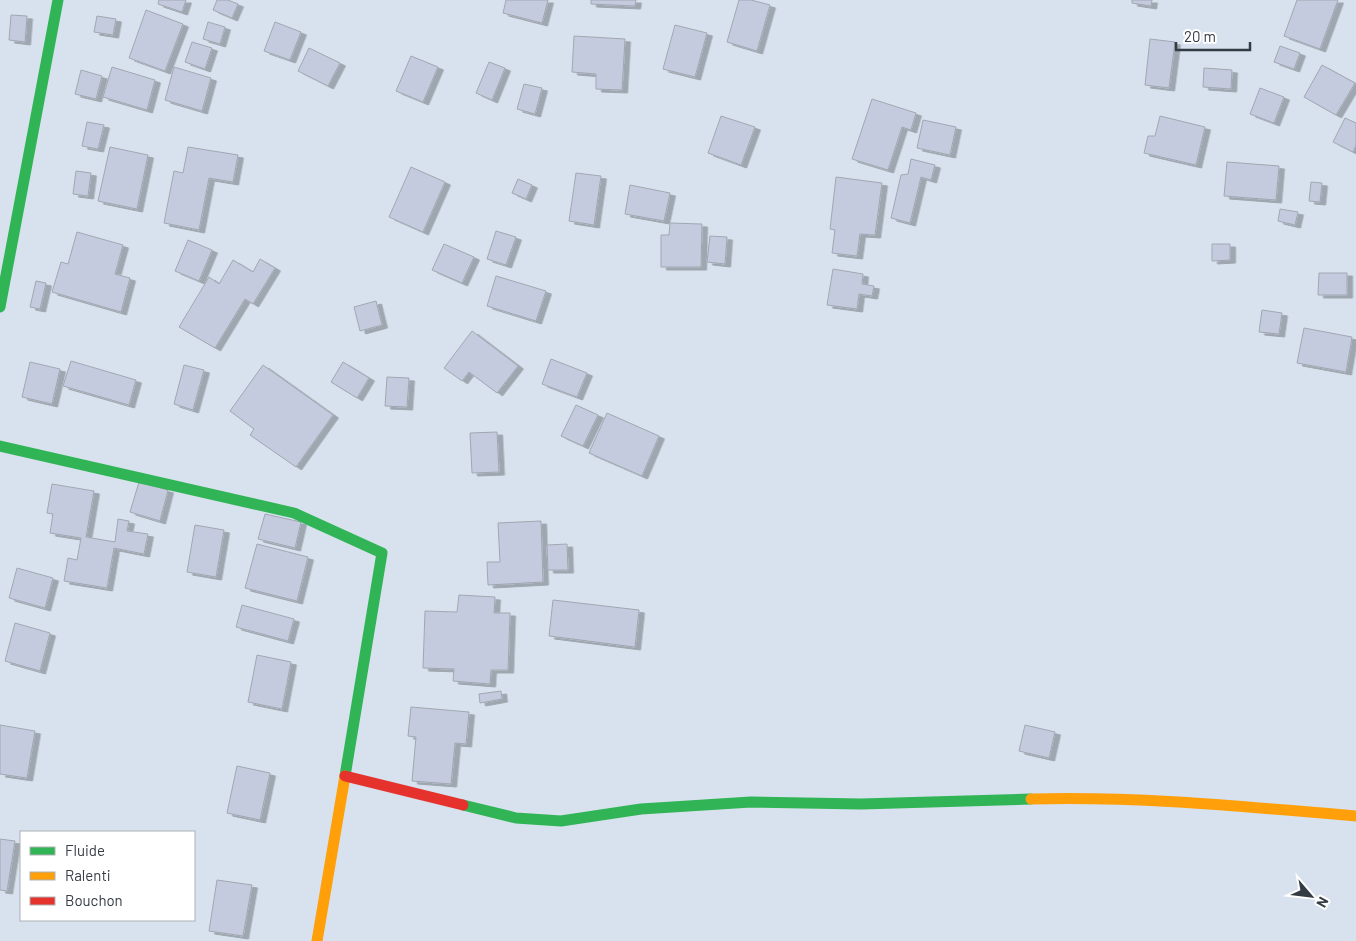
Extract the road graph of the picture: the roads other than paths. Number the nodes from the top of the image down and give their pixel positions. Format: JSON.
{"nodes":[{"id":1,"x":58,"y":0,"type":"edge"},
{"id":2,"x":0,"y":307,"type":"edge"},
{"id":3,"x":0,"y":446,"type":"edge"},
{"id":4,"x":345,"y":776,"type":"junction"},
{"id":5,"x":1356,"y":816,"type":"edge"},
{"id":6,"x":317,"y":941,"type":"edge"}],
"edges":[{"from":1,"to":2,"type":"main road"},
{"from":3,"to":4,"type":"main road"},
{"from":4,"to":5,"type":"main road"},
{"from":4,"to":6,"type":"main road"}]}
